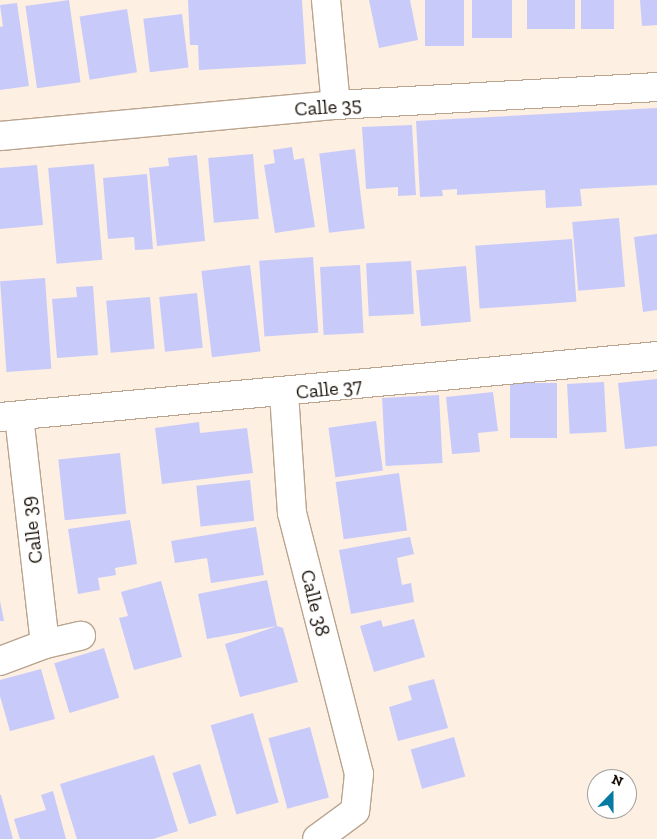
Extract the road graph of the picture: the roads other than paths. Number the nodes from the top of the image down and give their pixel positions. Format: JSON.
{"nodes":[{"id":1,"x":326,"y":0,"type":"edge"},
{"id":2,"x":657,"y":87,"type":"edge"},
{"id":3,"x":336,"y":106,"type":"junction"},
{"id":4,"x":0,"y":136,"type":"edge"},
{"id":5,"x":657,"y":356,"type":"edge"},
{"id":6,"x":284,"y":393,"type":"junction"},
{"id":7,"x":9,"y":416,"type":"edge"},
{"id":8,"x":81,"y":636,"type":"dead end"},
{"id":9,"x":45,"y":644,"type":"junction"},
{"id":10,"x":0,"y":661,"type":"edge"},
{"id":11,"x":317,"y":839,"type":"edge"}],
"edges":[{"from":1,"to":3,"type":"street"},
{"from":2,"to":3,"type":"street","name":"Calle 35"},
{"from":3,"to":4,"type":"street","name":"Calle 35"},
{"from":5,"to":6,"type":"street","name":"Calle 37"},
{"from":6,"to":7,"type":"street","name":"Calle 37"},
{"from":6,"to":11,"type":"street","name":"Calle 38"},
{"from":7,"to":9,"type":"street","name":"Calle 39"},
{"from":8,"to":9,"type":"street"},
{"from":9,"to":10,"type":"street"}]}
